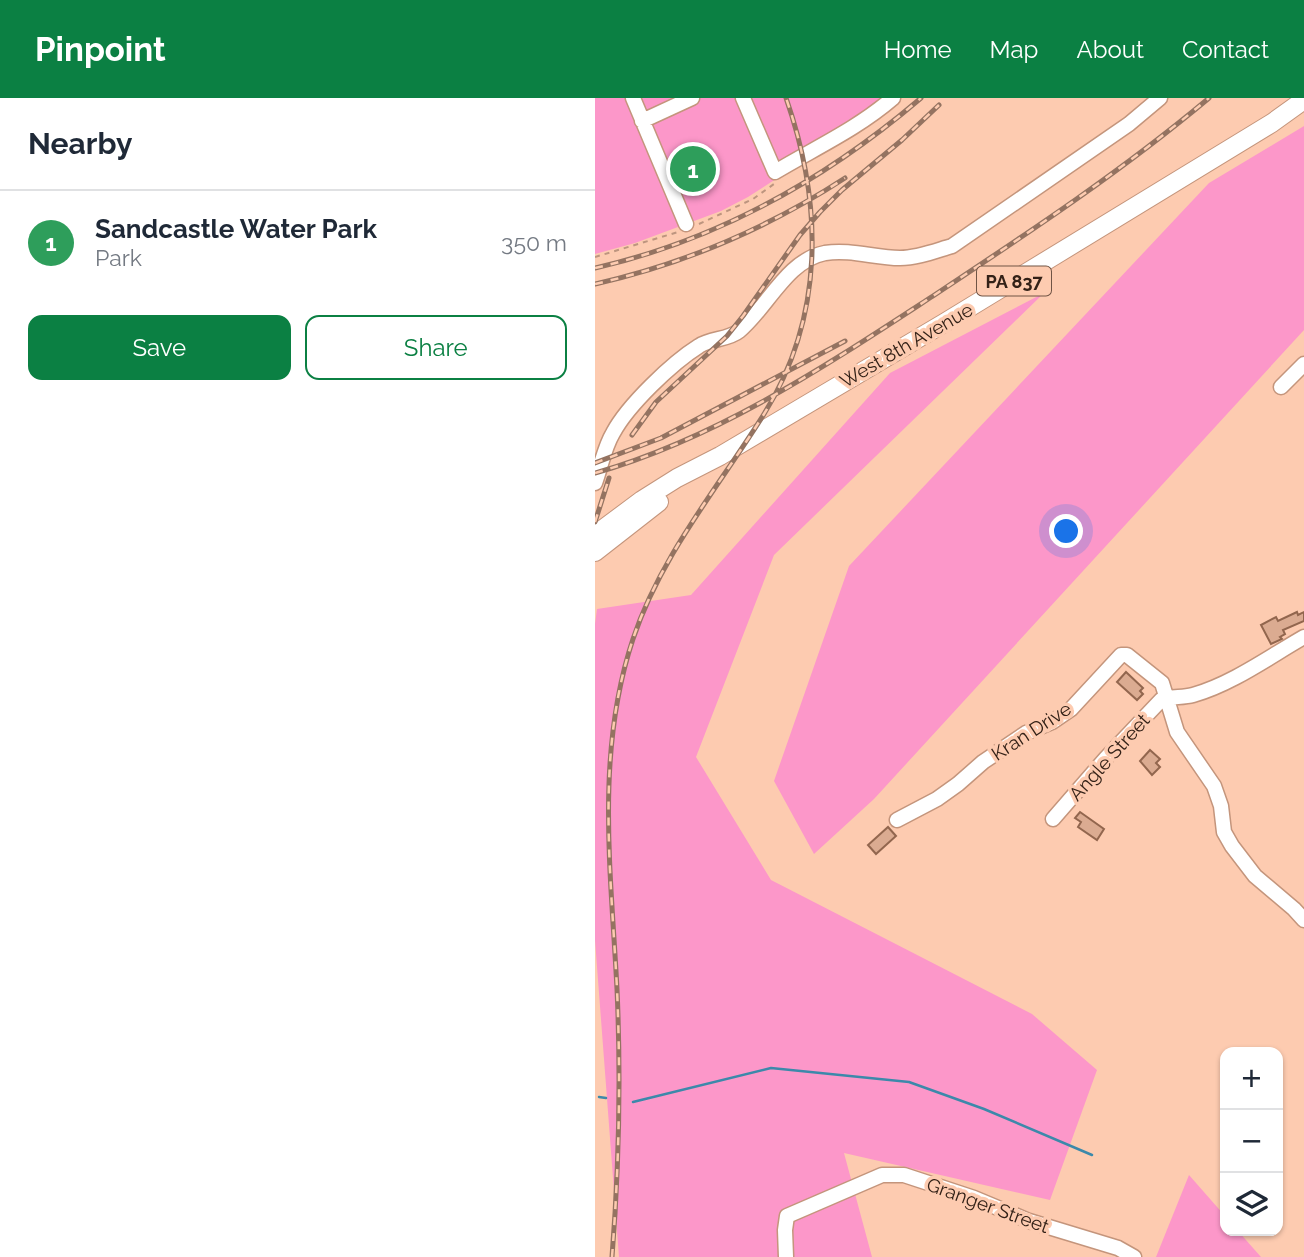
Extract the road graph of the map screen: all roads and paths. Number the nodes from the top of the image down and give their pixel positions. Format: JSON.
{"nodes":[{"id":1,"x":633,"y":98,"type":"edge"},
{"id":2,"x":692,"y":98,"type":"edge"},
{"id":3,"x":743,"y":98,"type":"edge"},
{"id":4,"x":893,"y":98,"type":"edge"},
{"id":5,"x":1160,"y":98,"type":"edge"},
{"id":6,"x":1304,"y":100,"type":"edge"},
{"id":7,"x":642,"y":121,"type":"junction"},
{"id":8,"x":775,"y":178,"type":"junction"},
{"id":9,"x":691,"y":225,"type":"junction"},
{"id":10,"x":595,"y":257,"type":"edge"},
{"id":11,"x":1304,"y":363,"type":"edge"},
{"id":12,"x":1281,"y":387,"type":"dead end"},
{"id":13,"x":595,"y":483,"type":"edge"},
{"id":14,"x":646,"y":504,"type":"junction"},
{"id":15,"x":595,"y":535,"type":"edge"},
{"id":16,"x":595,"y":552,"type":"edge"},
{"id":17,"x":1304,"y":637,"type":"edge"},
{"id":18,"x":1121,"y":655,"type":"joint"},
{"id":19,"x":1167,"y":697,"type":"junction"},
{"id":20,"x":1053,"y":819,"type":"dead end"},
{"id":21,"x":897,"y":820,"type":"dead end"},
{"id":22,"x":1299,"y":904,"type":"edge"},
{"id":23,"x":1304,"y":920,"type":"edge"},
{"id":24,"x":786,"y":1257,"type":"edge"},
{"id":25,"x":1134,"y":1257,"type":"edge"}],
"edges":[{"from":1,"to":7,"type":"street"},
{"from":2,"to":7,"type":"street"},
{"from":3,"to":8,"type":"street"},
{"from":4,"to":8,"type":"street"},
{"from":5,"to":13,"type":"street"},
{"from":6,"to":14,"type":"main road","name":"West 8th Avenue","number":"PA 837"},
{"from":7,"to":9,"type":"street"},
{"from":8,"to":9,"type":"path"},
{"from":9,"to":10,"type":"path"},
{"from":11,"to":12,"type":"street"},
{"from":14,"to":15,"type":"main road","number":"PA 837"},
{"from":14,"to":16,"type":"main road","number":"PA 837"},
{"from":17,"to":19,"type":"street","name":"Angle Street"},
{"from":18,"to":19,"type":"street","name":"Angle Street"},
{"from":18,"to":21,"type":"street","name":"Kran Drive"},
{"from":19,"to":20,"type":"street","name":"Angle Street"},
{"from":19,"to":22,"type":"street"},
{"from":22,"to":23,"type":"street"},
{"from":24,"to":25,"type":"street","name":"Granger Street"}]}
